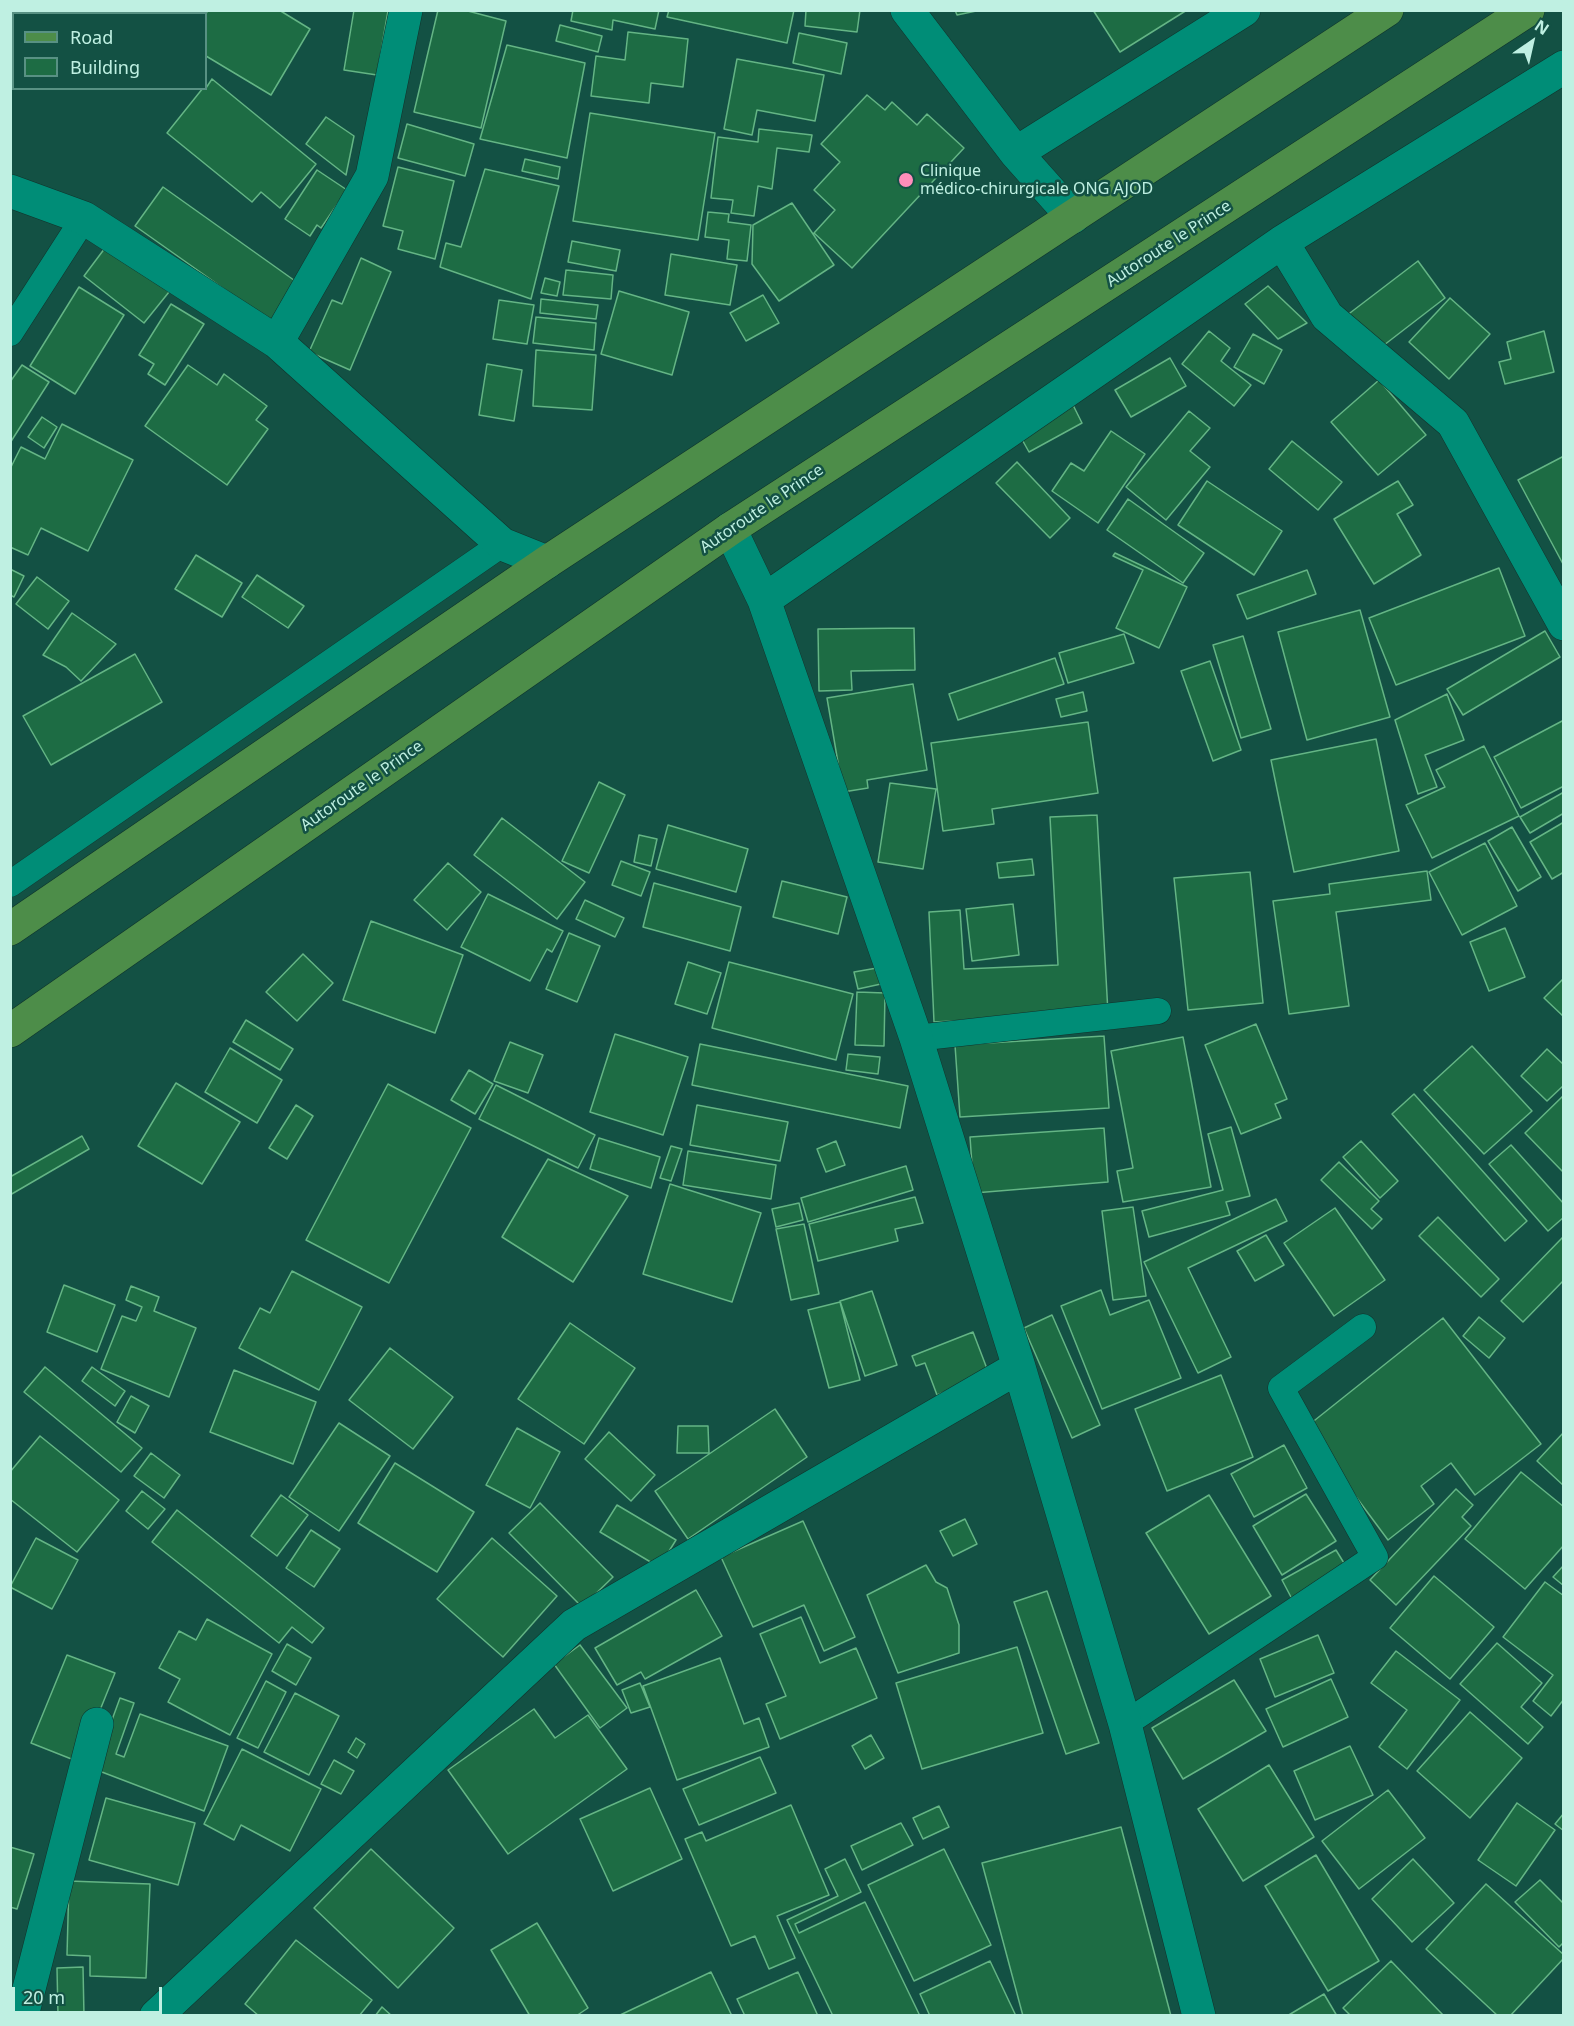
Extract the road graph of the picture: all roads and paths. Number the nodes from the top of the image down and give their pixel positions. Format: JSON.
{"nodes":[{"id":1,"x":406,"y":10,"type":"edge"},
{"id":2,"x":907,"y":10,"type":"edge"},
{"id":3,"x":1244,"y":10,"type":"edge"},
{"id":4,"x":1387,"y":10,"type":"edge"},
{"id":5,"x":1528,"y":10,"type":"edge"},
{"id":6,"x":1563,"y":67,"type":"edge"},
{"id":7,"x":1016,"y":153,"type":"junction"},
{"id":8,"x":10,"y":191,"type":"edge"},
{"id":9,"x":1073,"y":217,"type":"junction"},
{"id":10,"x":84,"y":218,"type":"junction"},
{"id":11,"x":1282,"y":242,"type":"junction"},
{"id":12,"x":10,"y":333,"type":"edge"},
{"id":13,"x":277,"y":342,"type":"junction"},
{"id":14,"x":730,"y":529,"type":"junction"},
{"id":15,"x":502,"y":544,"type":"junction"},
{"id":16,"x":548,"y":562,"type":"junction"},
{"id":17,"x":764,"y":600,"type":"junction"},
{"id":18,"x":1563,"y":624,"type":"edge"},
{"id":19,"x":10,"y":884,"type":"edge"},
{"id":20,"x":10,"y":929,"type":"edge"},
{"id":21,"x":1158,"y":1011,"type":"dead end"},
{"id":22,"x":10,"y":1031,"type":"edge"},
{"id":23,"x":916,"y":1038,"type":"junction"},
{"id":24,"x":1363,"y":1328,"type":"dead end"},
{"id":25,"x":1019,"y":1367,"type":"junction"},
{"id":26,"x":97,"y":1724,"type":"dead end"},
{"id":27,"x":1125,"y":1724,"type":"junction"},
{"id":28,"x":22,"y":2016,"type":"edge"},
{"id":29,"x":156,"y":2016,"type":"edge"},
{"id":30,"x":1199,"y":2016,"type":"edge"}],
"edges":[{"from":1,"to":13,"type":"street"},
{"from":2,"to":7,"type":"street"},
{"from":3,"to":7,"type":"street"},
{"from":4,"to":9,"type":"main road"},
{"from":5,"to":14,"type":"main road","name":"Autoroute le Prince"},
{"from":6,"to":11,"type":"street"},
{"from":7,"to":9,"type":"street"},
{"from":8,"to":10,"type":"street"},
{"from":9,"to":16,"type":"main road"},
{"from":10,"to":12,"type":"lane"},
{"from":10,"to":13,"type":"street"},
{"from":11,"to":17,"type":"street"},
{"from":11,"to":18,"type":"street"},
{"from":13,"to":15,"type":"street"},
{"from":14,"to":17,"type":"street"},
{"from":14,"to":22,"type":"main road","name":"Autoroute le Prince"},
{"from":15,"to":16,"type":"street"},
{"from":15,"to":19,"type":"lane"},
{"from":16,"to":20,"type":"main road"},
{"from":17,"to":23,"type":"street"},
{"from":21,"to":23,"type":"lane"},
{"from":23,"to":25,"type":"street"},
{"from":24,"to":27,"type":"lane"},
{"from":25,"to":27,"type":"street"},
{"from":25,"to":29,"type":"street"},
{"from":26,"to":28,"type":"street"},
{"from":27,"to":30,"type":"street"}]}
